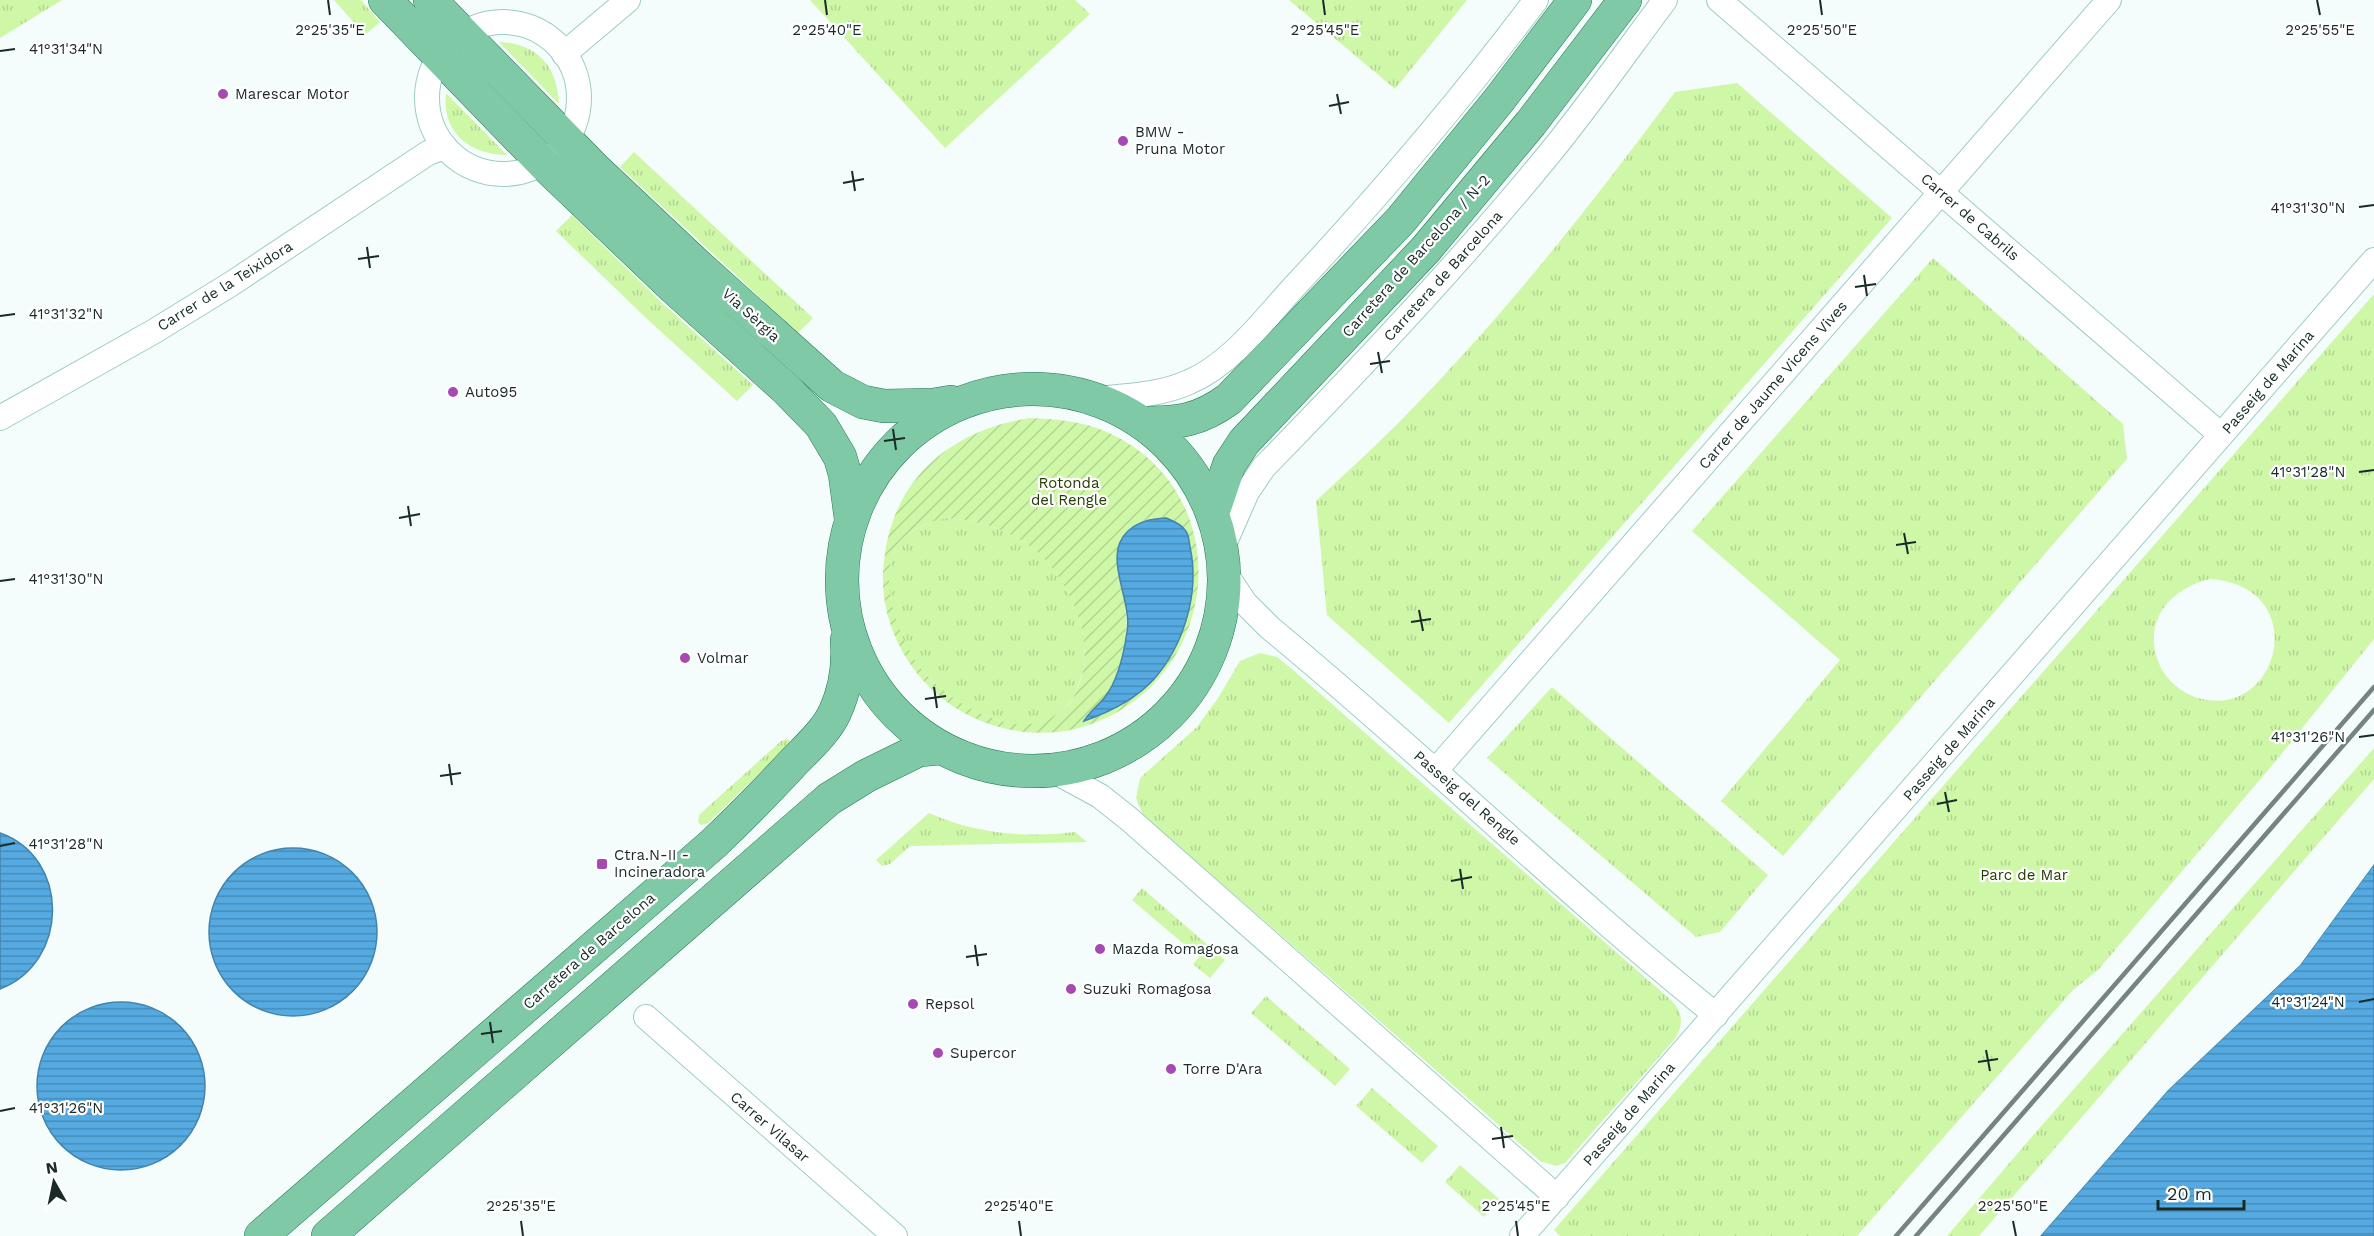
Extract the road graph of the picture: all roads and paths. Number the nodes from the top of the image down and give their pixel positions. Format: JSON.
{"nodes":[{"id":1,"x":385,"y":0,"type":"edge"},
{"id":2,"x":430,"y":0,"type":"edge"},
{"id":3,"x":628,"y":0,"type":"edge"},
{"id":4,"x":1536,"y":0,"type":"edge"},
{"id":5,"x":1575,"y":0,"type":"edge"},
{"id":6,"x":1625,"y":0,"type":"edge"},
{"id":7,"x":1665,"y":0,"type":"edge"},
{"id":8,"x":1719,"y":0,"type":"edge"},
{"id":9,"x":2109,"y":0,"type":"edge"},
{"id":10,"x":463,"y":33,"type":"junction"},
{"id":11,"x":564,"y":54,"type":"junction"},
{"id":12,"x":439,"y":57,"type":"junction"},
{"id":13,"x":567,"y":140,"type":"junction"},
{"id":14,"x":445,"y":147,"type":"junction"},
{"id":15,"x":543,"y":163,"type":"junction"},
{"id":16,"x":1942,"y":192,"type":"junction"},
{"id":17,"x":2374,"y":260,"type":"edge"},
{"id":18,"x":974,"y":398,"type":"junction"},
{"id":19,"x":1096,"y":399,"type":"junction"},
{"id":20,"x":0,"y":418,"type":"edge"},
{"id":21,"x":1142,"y":423,"type":"junction"},
{"id":22,"x":2221,"y":435,"type":"junction"},
{"id":23,"x":1213,"y":512,"type":"junction"},
{"id":24,"x":851,"y":519,"type":"junction"},
{"id":25,"x":1224,"y":561,"type":"junction"},
{"id":26,"x":846,"y":623,"type":"junction"},
{"id":27,"x":940,"y":748,"type":"junction"},
{"id":28,"x":1436,"y":770,"type":"junction"},
{"id":29,"x":1054,"y":771,"type":"junction"},
{"id":30,"x":1716,"y":1015,"type":"junction"},
{"id":31,"x":646,"y":1017,"type":"dead end"},
{"id":32,"x":1557,"y":1197,"type":"junction"},
{"id":33,"x":261,"y":1236,"type":"edge"},
{"id":34,"x":328,"y":1236,"type":"edge"},
{"id":35,"x":895,"y":1236,"type":"edge"},
{"id":36,"x":1522,"y":1236,"type":"edge"}],
"edges":[{"from":1,"to":12,"type":"main road"},
{"from":2,"to":10,"type":"main road","name":"Via Sèrgia"},
{"from":3,"to":11,"type":"street"},
{"from":4,"to":19,"type":"street"},
{"from":5,"to":21,"type":"main road"},
{"from":6,"to":23,"type":"main road","name":"Carretera de Barcelona / N-2"},
{"from":7,"to":25,"type":"street","name":"Carretera de Barcelona"},
{"from":8,"to":16,"type":"street","name":"Carrer de Cabrils"},
{"from":9,"to":16,"type":"street","name":"Carrer de Jaume Vicens Vives"},
{"from":10,"to":11,"type":"street"},
{"from":10,"to":12,"type":"street"},
{"from":10,"to":13,"type":"main road","name":"Via Sèrgia"},
{"from":11,"to":13,"type":"street"},
{"from":12,"to":14,"type":"street"},
{"from":12,"to":15,"type":"main road"},
{"from":13,"to":15,"type":"street"},
{"from":13,"to":18,"type":"main road","name":"Via Sèrgia"},
{"from":14,"to":15,"type":"street"},
{"from":14,"to":20,"type":"street","name":"Carrer de la Teixidora"},
{"from":15,"to":24,"type":"main road"},
{"from":16,"to":22,"type":"street","name":"Carrer de Cabrils"},
{"from":16,"to":28,"type":"street","name":"Carrer de Jaume Vicens Vives"},
{"from":17,"to":22,"type":"street","name":"Passeig de Marina"},
{"from":18,"to":19,"type":"main road"},
{"from":18,"to":24,"type":"main road"},
{"from":19,"to":21,"type":"main road"},
{"from":21,"to":23,"type":"main road"},
{"from":22,"to":30,"type":"street","name":"Passeig de Marina"},
{"from":23,"to":25,"type":"main road"},
{"from":24,"to":26,"type":"main road"},
{"from":25,"to":28,"type":"street","name":"Passeig del Rengle"},
{"from":25,"to":29,"type":"main road"},
{"from":26,"to":27,"type":"main road"},
{"from":26,"to":33,"type":"main road","name":"Carretera de Barcelona"},
{"from":27,"to":29,"type":"main road"},
{"from":27,"to":34,"type":"main road"},
{"from":28,"to":30,"type":"street","name":"Passeig del Rengle"},
{"from":29,"to":32,"type":"street"},
{"from":30,"to":32,"type":"street","name":"Passeig de Marina"},
{"from":31,"to":35,"type":"street","name":"Carrer Vilasar"},
{"from":32,"to":36,"type":"street","name":"Passeig de Marina"}]}
